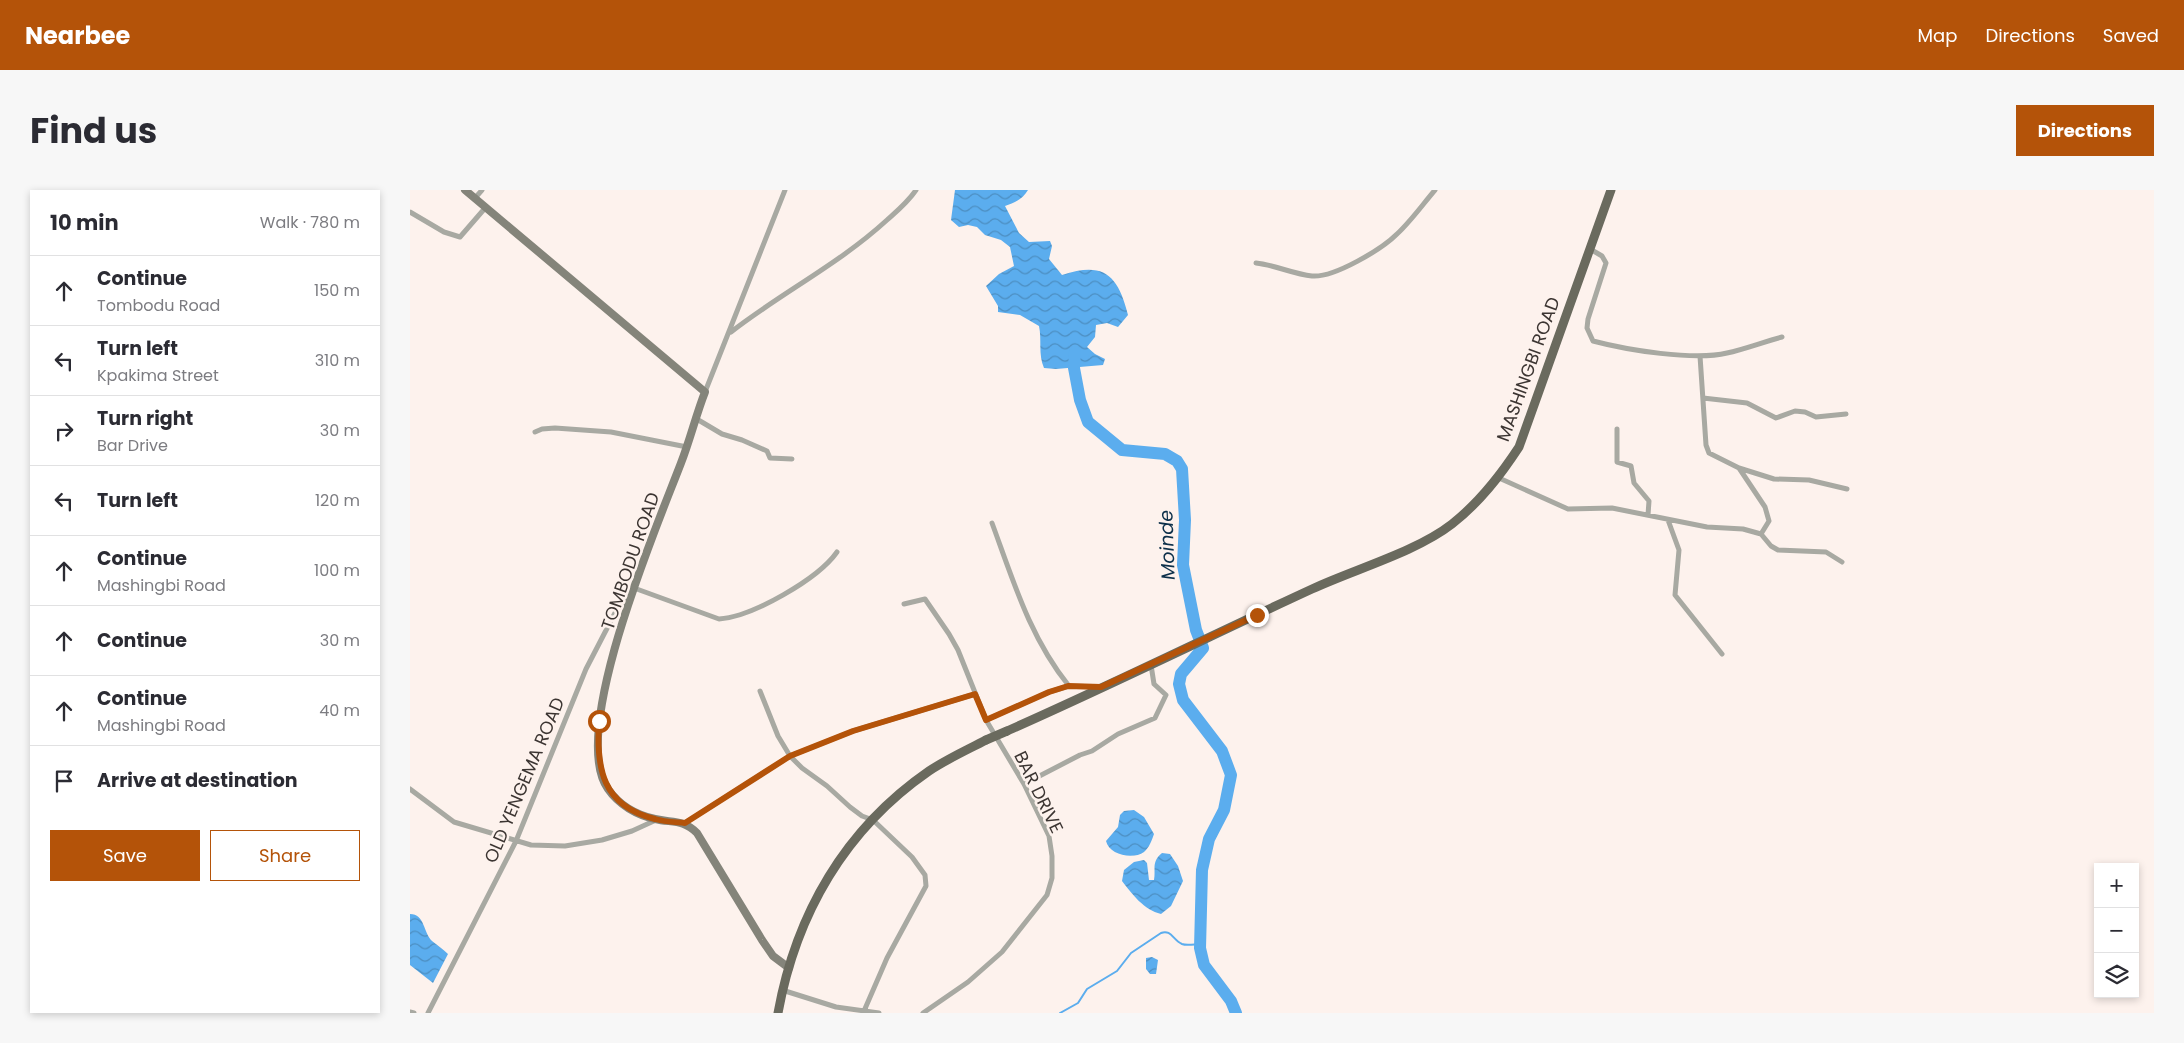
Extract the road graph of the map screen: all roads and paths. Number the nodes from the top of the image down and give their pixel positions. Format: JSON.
{"nodes":[{"id":1,"x":465,"y":190,"type":"edge"},
{"id":2,"x":482,"y":190,"type":"edge"},
{"id":3,"x":785,"y":190,"type":"edge"},
{"id":4,"x":916,"y":190,"type":"edge"},
{"id":5,"x":1435,"y":190,"type":"edge"},
{"id":6,"x":1611,"y":190,"type":"edge"},
{"id":7,"x":475,"y":198,"type":"junction"},
{"id":8,"x":486,"y":207,"type":"junction"},
{"id":9,"x":411,"y":216,"type":"edge"},
{"id":10,"x":1590,"y":249,"type":"junction"},
{"id":11,"x":1256,"y":263,"type":"dead end"},
{"id":12,"x":730,"y":332,"type":"junction"},
{"id":13,"x":1782,"y":337,"type":"dead end"},
{"id":14,"x":1700,"y":356,"type":"junction"},
{"id":15,"x":705,"y":392,"type":"junction"},
{"id":16,"x":1703,"y":398,"type":"junction"},
{"id":17,"x":1846,"y":414,"type":"dead end"},
{"id":18,"x":695,"y":418,"type":"junction"},
{"id":19,"x":1617,"y":429,"type":"dead end"},
{"id":20,"x":535,"y":432,"type":"dead end"},
{"id":21,"x":686,"y":447,"type":"junction"},
{"id":22,"x":792,"y":459,"type":"dead end"},
{"id":23,"x":1739,"y":468,"type":"junction"},
{"id":24,"x":1499,"y":478,"type":"junction"},
{"id":25,"x":1847,"y":489,"type":"dead end"},
{"id":26,"x":1648,"y":515,"type":"junction"},
{"id":27,"x":1668,"y":520,"type":"junction"},
{"id":28,"x":992,"y":523,"type":"dead end"},
{"id":29,"x":1760,"y":534,"type":"junction"},
{"id":30,"x":837,"y":552,"type":"dead end"},
{"id":31,"x":1842,"y":562,"type":"dead end"},
{"id":32,"x":634,"y":588,"type":"junction"},
{"id":33,"x":904,"y":604,"type":"dead end"},
{"id":34,"x":1722,"y":654,"type":"dead end"},
{"id":35,"x":1151,"y":665,"type":"junction"},
{"id":36,"x":1068,"y":686,"type":"junction"},
{"id":37,"x":1101,"y":687,"type":"junction"},
{"id":38,"x":760,"y":692,"type":"dead end"},
{"id":39,"x":975,"y":694,"type":"junction"},
{"id":40,"x":986,"y":720,"type":"junction"},
{"id":41,"x":790,"y":756,"type":"junction"},
{"id":42,"x":1024,"y":784,"type":"junction"},
{"id":43,"x":410,"y":789,"type":"edge"},
{"id":44,"x":656,"y":820,"type":"junction"},
{"id":45,"x":873,"y":820,"type":"junction"},
{"id":46,"x":685,"y":823,"type":"junction"},
{"id":47,"x":516,"y":841,"type":"junction"},
{"id":48,"x":789,"y":968,"type":"junction"},
{"id":49,"x":782,"y":990,"type":"junction"},
{"id":50,"x":410,"y":1012,"type":"edge"},
{"id":51,"x":864,"y":1012,"type":"junction"},
{"id":52,"x":414,"y":1013,"type":"edge"},
{"id":53,"x":428,"y":1013,"type":"edge"},
{"id":54,"x":778,"y":1013,"type":"edge"},
{"id":55,"x":879,"y":1013,"type":"edge"},
{"id":56,"x":923,"y":1013,"type":"edge"}],
"edges":[{"from":1,"to":7,"type":"main road"},
{"from":2,"to":7,"type":"street"},
{"from":3,"to":12,"type":"street"},
{"from":4,"to":12,"type":"street"},
{"from":5,"to":11,"type":"street"},
{"from":6,"to":10,"type":"main road","name":"MASHINGBI ROAD"},
{"from":7,"to":8,"type":"main road"},
{"from":8,"to":9,"type":"street"},
{"from":8,"to":15,"type":"main road"},
{"from":10,"to":14,"type":"street"},
{"from":10,"to":24,"type":"main road","name":"MASHINGBI ROAD"},
{"from":12,"to":15,"type":"street"},
{"from":13,"to":14,"type":"street"},
{"from":14,"to":16,"type":"street"},
{"from":15,"to":18,"type":"main road","name":"TOMBODU ROAD"},
{"from":16,"to":17,"type":"street"},
{"from":16,"to":23,"type":"street"},
{"from":18,"to":21,"type":"main road","name":"TOMBODU ROAD"},
{"from":18,"to":22,"type":"street"},
{"from":19,"to":26,"type":"street"},
{"from":20,"to":21,"type":"street"},
{"from":21,"to":32,"type":"main road","name":"TOMBODU ROAD"},
{"from":23,"to":25,"type":"street"},
{"from":23,"to":29,"type":"street"},
{"from":24,"to":26,"type":"street"},
{"from":24,"to":35,"type":"main road","name":"MASHINGBI ROAD"},
{"from":26,"to":27,"type":"street"},
{"from":27,"to":29,"type":"street"},
{"from":27,"to":34,"type":"street"},
{"from":28,"to":36,"type":"street"},
{"from":29,"to":31,"type":"street"},
{"from":30,"to":32,"type":"street"},
{"from":32,"to":44,"type":"main road","name":"TOMBODU ROAD"},
{"from":32,"to":47,"type":"street","name":"OLD YENGEMA ROAD"},
{"from":33,"to":39,"type":"street","name":"BAR DRIVE"},
{"from":35,"to":37,"type":"main road"},
{"from":35,"to":42,"type":"street"},
{"from":36,"to":37,"type":"street"},
{"from":36,"to":40,"type":"street"},
{"from":37,"to":45,"type":"main road","bridge":true},
{"from":38,"to":41,"type":"street"},
{"from":39,"to":40,"type":"street","name":"BAR DRIVE"},
{"from":39,"to":41,"type":"street"},
{"from":40,"to":42,"type":"street","name":"BAR DRIVE"},
{"from":41,"to":45,"type":"street"},
{"from":41,"to":46,"type":"street"},
{"from":42,"to":56,"type":"street","name":"BAR DRIVE"},
{"from":43,"to":47,"type":"street"},
{"from":44,"to":46,"type":"main road","name":"TOMBODU ROAD"},
{"from":44,"to":47,"type":"street"},
{"from":45,"to":48,"type":"main road"},
{"from":45,"to":51,"type":"street"},
{"from":46,"to":48,"type":"main road"},
{"from":47,"to":53,"type":"street","name":"OLD YENGEMA ROAD"},
{"from":48,"to":49,"type":"main road"},
{"from":49,"to":51,"type":"street"},
{"from":49,"to":54,"type":"main road"},
{"from":50,"to":52,"type":"street"},
{"from":51,"to":55,"type":"street"}]}
